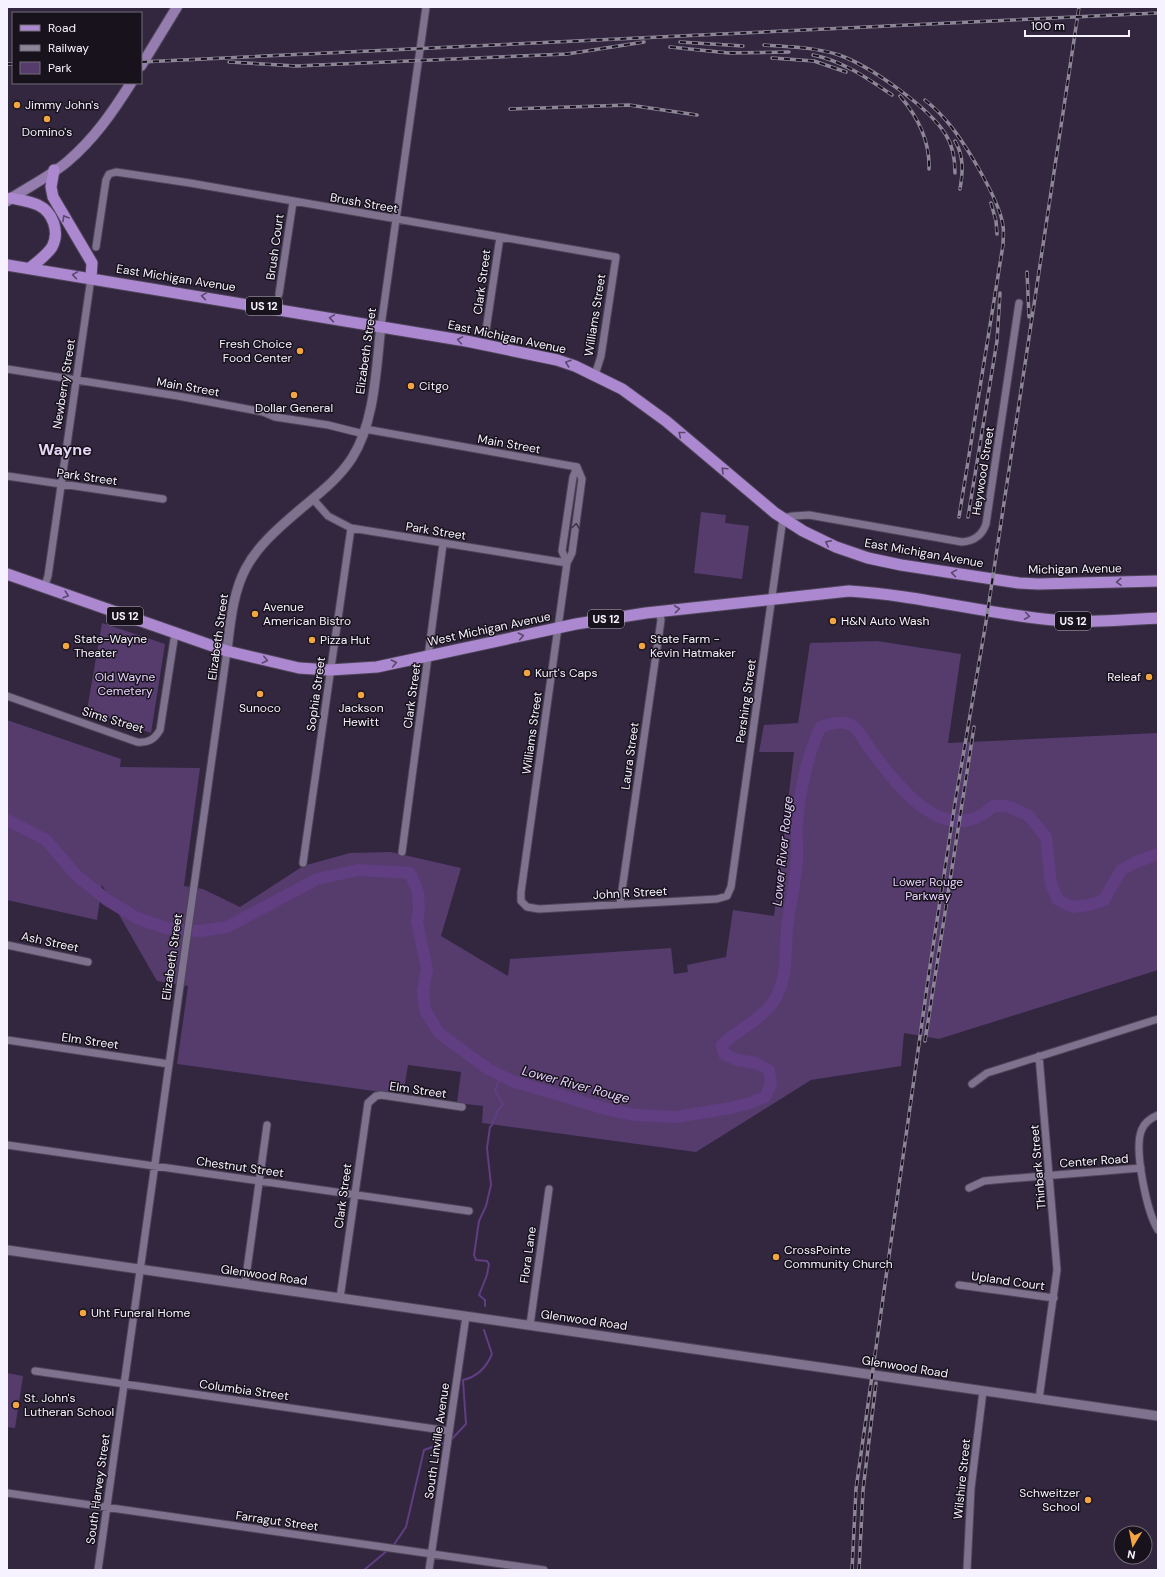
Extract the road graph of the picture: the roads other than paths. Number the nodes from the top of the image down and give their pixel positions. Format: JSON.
{"nodes":[{"id":1,"x":178,"y":7,"type":"edge"},
{"id":2,"x":426,"y":7,"type":"edge"},
{"id":3,"x":142,"y":64,"type":"edge"},
{"id":4,"x":130,"y":84,"type":"edge"},
{"id":5,"x":54,"y":170,"type":"junction"},
{"id":6,"x":9,"y":200,"type":"edge"},
{"id":7,"x":293,"y":202,"type":"junction"},
{"id":8,"x":396,"y":220,"type":"junction"},
{"id":9,"x":500,"y":237,"type":"junction"},
{"id":10,"x":96,"y":247,"type":"dead end"},
{"id":11,"x":616,"y":257,"type":"joint"},
{"id":12,"x":7,"y":265,"type":"edge"},
{"id":13,"x":30,"y":268,"type":"junction"},
{"id":14,"x":91,"y":278,"type":"junction"},
{"id":15,"x":279,"y":294,"type":"dead end"},
{"id":16,"x":1019,"y":303,"type":"dead end"},
{"id":17,"x":382,"y":326,"type":"junction"},
{"id":18,"x":486,"y":330,"type":"dead end"},
{"id":19,"x":7,"y":370,"type":"edge"},
{"id":20,"x":595,"y":375,"type":"junction"},
{"id":21,"x":76,"y":380,"type":"junction"},
{"id":22,"x":364,"y":432,"type":"junction"},
{"id":23,"x":578,"y":468,"type":"joint"},
{"id":24,"x":7,"y":476,"type":"edge"},
{"id":25,"x":62,"y":484,"type":"junction"},
{"id":26,"x":163,"y":499,"type":"dead end"},
{"id":27,"x":312,"y":499,"type":"junction"},
{"id":28,"x":783,"y":518,"type":"junction"},
{"id":29,"x":351,"y":528,"type":"junction"},
{"id":30,"x":444,"y":544,"type":"junction"},
{"id":31,"x":567,"y":563,"type":"junction"},
{"id":32,"x":7,"y":574,"type":"edge"},
{"id":33,"x":993,"y":578,"type":"joint"},
{"id":34,"x":1158,"y":581,"type":"edge"},
{"id":35,"x":44,"y":588,"type":"junction"},
{"id":36,"x":772,"y":599,"type":"junction"},
{"id":37,"x":659,"y":611,"type":"junction"},
{"id":38,"x":1158,"y":618,"type":"edge"},
{"id":39,"x":559,"y":628,"type":"junction"},
{"id":40,"x":175,"y":633,"type":"junction"},
{"id":41,"x":227,"y":651,"type":"junction"},
{"id":42,"x":428,"y":656,"type":"junction"},
{"id":43,"x":330,"y":670,"type":"junction"},
{"id":44,"x":7,"y":696,"type":"edge"},
{"id":45,"x":402,"y":852,"type":"dead end"},
{"id":46,"x":303,"y":863,"type":"dead end"},
{"id":47,"x":731,"y":886,"type":"joint"},
{"id":48,"x":620,"y":904,"type":"junction"},
{"id":49,"x":524,"y":905,"type":"joint"},
{"id":50,"x":7,"y":945,"type":"edge"},
{"id":51,"x":88,"y":962,"type":"dead end"},
{"id":52,"x":1158,"y":1019,"type":"edge"},
{"id":53,"x":7,"y":1040,"type":"edge"},
{"id":54,"x":1039,"y":1056,"type":"junction"},
{"id":55,"x":169,"y":1064,"type":"junction"},
{"id":56,"x":972,"y":1084,"type":"dead end"},
{"id":57,"x":371,"y":1099,"type":"joint"},
{"id":58,"x":462,"y":1107,"type":"dead end"},
{"id":59,"x":1158,"y":1115,"type":"edge"},
{"id":60,"x":267,"y":1125,"type":"dead end"},
{"id":61,"x":7,"y":1145,"type":"edge"},
{"id":62,"x":154,"y":1166,"type":"junction"},
{"id":63,"x":1141,"y":1168,"type":"junction"},
{"id":64,"x":1049,"y":1176,"type":"junction"},
{"id":65,"x":259,"y":1181,"type":"junction"},
{"id":66,"x":969,"y":1188,"type":"dead end"},
{"id":67,"x":549,"y":1189,"type":"dead end"},
{"id":68,"x":354,"y":1194,"type":"junction"},
{"id":69,"x":469,"y":1211,"type":"dead end"},
{"id":70,"x":1158,"y":1230,"type":"edge"},
{"id":71,"x":7,"y":1250,"type":"edge"},
{"id":72,"x":141,"y":1269,"type":"junction"},
{"id":73,"x":245,"y":1284,"type":"junction"},
{"id":74,"x":959,"y":1285,"type":"dead end"},
{"id":75,"x":340,"y":1298,"type":"junction"},
{"id":76,"x":1054,"y":1298,"type":"junction"},
{"id":77,"x":466,"y":1316,"type":"junction"},
{"id":78,"x":530,"y":1324,"type":"junction"},
{"id":79,"x":35,"y":1371,"type":"dead end"},
{"id":80,"x":124,"y":1384,"type":"junction"},
{"id":81,"x":983,"y":1391,"type":"junction"},
{"id":82,"x":1039,"y":1399,"type":"junction"},
{"id":83,"x":1158,"y":1416,"type":"edge"},
{"id":84,"x":449,"y":1431,"type":"junction"},
{"id":85,"x":7,"y":1493,"type":"edge"},
{"id":86,"x":106,"y":1508,"type":"junction"},
{"id":87,"x":432,"y":1554,"type":"junction"},
{"id":88,"x":98,"y":1570,"type":"edge"},
{"id":89,"x":429,"y":1570,"type":"edge"},
{"id":90,"x":544,"y":1570,"type":"edge"},
{"id":91,"x":967,"y":1570,"type":"edge"}],
"edges":[{"from":1,"to":3,"type":"main road"},
{"from":2,"to":8,"type":"street","name":"Elizabeth Street"},
{"from":4,"to":5,"type":"main road"},
{"from":5,"to":6,"type":"main road"},
{"from":14,"to":5,"type":"main road","one_way":true},
{"from":6,"to":13,"type":"main road"},
{"from":7,"to":8,"type":"street","name":"Brush Street"},
{"from":7,"to":10,"type":"street","name":"Brush Street"},
{"from":7,"to":15,"type":"street","name":"Brush Court"},
{"from":8,"to":9,"type":"street","name":"Brush Street"},
{"from":8,"to":17,"type":"street","name":"Elizabeth Street"},
{"from":9,"to":11,"type":"street","name":"Brush Street"},
{"from":9,"to":18,"type":"street","name":"Clark Street"},
{"from":11,"to":20,"type":"street","name":"Williams Street"},
{"from":12,"to":13,"type":"main road","name":"East Michigan Avenue","number":"US 12"},
{"from":14,"to":13,"type":"main road","name":"East Michigan Avenue","number":"US 12","one_way":true},
{"from":17,"to":14,"type":"main road","name":"East Michigan Avenue","number":"US 12","one_way":true},
{"from":14,"to":21,"type":"street","name":"Newberry Street"},
{"from":16,"to":28,"type":"street","name":"Heywood Street"},
{"from":20,"to":17,"type":"main road","name":"East Michigan Avenue","number":"US 12","one_way":true},
{"from":17,"to":22,"type":"street","name":"Elizabeth Street"},
{"from":19,"to":21,"type":"street","name":"Main Street"},
{"from":28,"to":20,"type":"main road","name":"East Michigan Avenue","number":"US 12","one_way":true},
{"from":21,"to":22,"type":"street","name":"Main Street"},
{"from":21,"to":25,"type":"street","name":"Newberry Street"},
{"from":22,"to":23,"type":"street","name":"Main Street"},
{"from":22,"to":27,"type":"street","name":"Elizabeth Street"},
{"from":23,"to":31,"type":"street","name":"Williams Street"},
{"from":24,"to":25,"type":"street","name":"Park Street"},
{"from":25,"to":26,"type":"street","name":"Park Street"},
{"from":25,"to":35,"type":"street","name":"Newberry Street"},
{"from":27,"to":29,"type":"street","name":"Park Street"},
{"from":27,"to":41,"type":"street","name":"Elizabeth Street"},
{"from":33,"to":28,"type":"main road","name":"East Michigan Avenue","number":"US 12","one_way":true},
{"from":28,"to":36,"type":"street","name":"Pershing Street"},
{"from":29,"to":30,"type":"street","name":"Park Street"},
{"from":29,"to":43,"type":"street","name":"Sophia Street"},
{"from":30,"to":31,"type":"street","name":"Park Street"},
{"from":30,"to":42,"type":"street","name":"Clark Street"},
{"from":31,"to":39,"type":"street","name":"Williams Street"},
{"from":32,"to":35,"type":"main road","name":"West Michigan Avenue","number":"US 12"},
{"from":34,"to":33,"type":"main road","name":"Michigan Avenue","number":"US 12","one_way":true},
{"from":35,"to":40,"type":"main road","name":"West Michigan Avenue","number":"US 12","one_way":true},
{"from":37,"to":36,"type":"main road","name":"West Michigan Avenue","number":"US 12","one_way":true},
{"from":36,"to":38,"type":"main road","name":"West Michigan Avenue","number":"US 12","one_way":true},
{"from":36,"to":47,"type":"street","name":"Pershing Street"},
{"from":37,"to":39,"type":"main road","name":"West Michigan Avenue","number":"US 12"},
{"from":37,"to":48,"type":"street","name":"Laura Street"},
{"from":42,"to":39,"type":"main road","name":"West Michigan Avenue","number":"US 12","one_way":true},
{"from":39,"to":49,"type":"street","name":"Williams Street"},
{"from":40,"to":41,"type":"main road","name":"West Michigan Avenue","number":"US 12"},
{"from":40,"to":44,"type":"street","name":"Sims Street"},
{"from":41,"to":43,"type":"main road","name":"West Michigan Avenue","number":"US 12","one_way":true},
{"from":41,"to":55,"type":"street","name":"Elizabeth Street"},
{"from":43,"to":42,"type":"main road","name":"West Michigan Avenue","number":"US 12","one_way":true},
{"from":42,"to":45,"type":"street","name":"Clark Street"},
{"from":43,"to":46,"type":"street","name":"Sophia Street"},
{"from":47,"to":48,"type":"street","name":"John R Street"},
{"from":48,"to":49,"type":"street","name":"John R Street"},
{"from":50,"to":51,"type":"street","name":"Ash Street"},
{"from":52,"to":54,"type":"street"},
{"from":53,"to":55,"type":"street","name":"Elm Street"},
{"from":54,"to":56,"type":"street"},
{"from":54,"to":64,"type":"street","name":"Thinbark Street"},
{"from":55,"to":62,"type":"street","name":"Elizabeth Street"},
{"from":57,"to":58,"type":"street","name":"Elm Street"},
{"from":57,"to":68,"type":"street","name":"Clark Street"},
{"from":59,"to":63,"type":"street"},
{"from":60,"to":65,"type":"street"},
{"from":61,"to":62,"type":"street","name":"Chestnut Street"},
{"from":62,"to":65,"type":"street","name":"Chestnut Street"},
{"from":62,"to":72,"type":"street","name":"Elizabeth Street"},
{"from":63,"to":64,"type":"street","name":"Center Road"},
{"from":63,"to":70,"type":"street"},
{"from":64,"to":66,"type":"street","name":"Center Road"},
{"from":64,"to":76,"type":"street","name":"Thinbark Street"},
{"from":65,"to":68,"type":"street","name":"Chestnut Street"},
{"from":65,"to":73,"type":"street"},
{"from":67,"to":78,"type":"street","name":"Flora Lane"},
{"from":68,"to":69,"type":"street","name":"Chestnut Street"},
{"from":68,"to":75,"type":"street","name":"Clark Street"},
{"from":71,"to":72,"type":"street","name":"Glenwood Road"},
{"from":72,"to":73,"type":"street","name":"Glenwood Road"},
{"from":72,"to":80,"type":"street","name":"South Harvey Street"},
{"from":73,"to":75,"type":"street","name":"Glenwood Road"},
{"from":74,"to":76,"type":"street","name":"Upland Court"},
{"from":75,"to":77,"type":"street","name":"Glenwood Road"},
{"from":76,"to":82,"type":"street","name":"Thinbark Street"},
{"from":77,"to":78,"type":"street","name":"Glenwood Road"},
{"from":77,"to":84,"type":"street","name":"South Linville Avenue"},
{"from":78,"to":81,"type":"street","name":"Glenwood Road"},
{"from":79,"to":80,"type":"street","name":"Columbia Street"},
{"from":80,"to":84,"type":"street","name":"Columbia Street"},
{"from":80,"to":86,"type":"street","name":"South Harvey Street"},
{"from":81,"to":82,"type":"street","name":"Glenwood Road"},
{"from":81,"to":91,"type":"street","name":"Wilshire Street"},
{"from":82,"to":83,"type":"street","name":"Glenwood Road"},
{"from":84,"to":87,"type":"street","name":"South Linville Avenue"},
{"from":85,"to":86,"type":"street","name":"Farragut Street"},
{"from":86,"to":87,"type":"street","name":"Farragut Street"},
{"from":86,"to":88,"type":"street","name":"South Harvey Street"},
{"from":87,"to":89,"type":"street","name":"South Linville Avenue"},
{"from":87,"to":90,"type":"street","name":"Farragut Street"}]}
